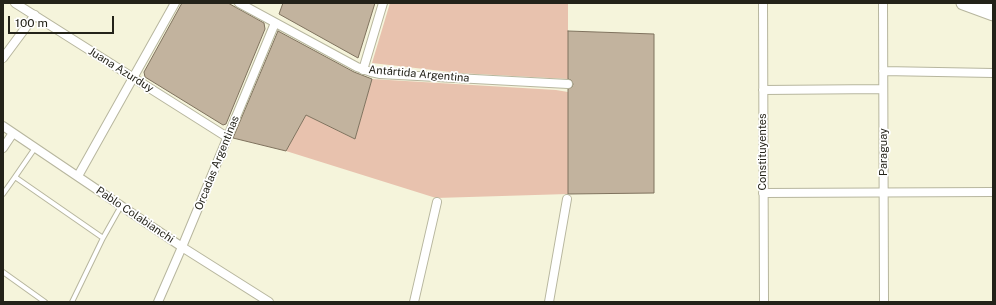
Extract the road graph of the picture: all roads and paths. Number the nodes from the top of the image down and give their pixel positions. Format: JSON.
{"nodes":[{"id":1,"x":15,"y":3,"type":"edge"},
{"id":2,"x":175,"y":3,"type":"edge"},
{"id":3,"x":239,"y":3,"type":"edge"},
{"id":4,"x":383,"y":3,"type":"edge"},
{"id":5,"x":763,"y":3,"type":"edge"},
{"id":6,"x":883,"y":3,"type":"edge"},
{"id":7,"x":963,"y":3,"type":"edge"},
{"id":8,"x":993,"y":14,"type":"edge"},
{"id":9,"x":35,"y":15,"type":"junction"},
{"id":10,"x":275,"y":23,"type":"junction"},
{"id":11,"x":3,"y":58,"type":"edge"},
{"id":12,"x":363,"y":70,"type":"junction"},
{"id":13,"x":883,"y":71,"type":"junction"},
{"id":14,"x":993,"y":73,"type":"edge"},
{"id":15,"x":133,"y":78,"type":"junction"},
{"id":16,"x":568,"y":84,"type":"dead end"},
{"id":17,"x":883,"y":89,"type":"junction"},
{"id":18,"x":763,"y":90,"type":"junction"},
{"id":19,"x":3,"y":126,"type":"edge"},
{"id":20,"x":13,"y":133,"type":"junction"},
{"id":21,"x":228,"y":137,"type":"junction"},
{"id":22,"x":3,"y":148,"type":"edge"},
{"id":23,"x":35,"y":148,"type":"junction"},
{"id":24,"x":78,"y":176,"type":"junction"},
{"id":25,"x":15,"y":177,"type":"junction"},
{"id":26,"x":993,"y":192,"type":"edge"},
{"id":27,"x":763,"y":193,"type":"junction"},
{"id":28,"x":884,"y":193,"type":"junction"},
{"id":29,"x":3,"y":194,"type":"edge"},
{"id":30,"x":567,"y":199,"type":"dead end"},
{"id":31,"x":436,"y":202,"type":"dead end"},
{"id":32,"x":121,"y":206,"type":"junction"},
{"id":33,"x":103,"y":238,"type":"junction"},
{"id":34,"x":182,"y":247,"type":"junction"},
{"id":35,"x":3,"y":272,"type":"edge"},
{"id":36,"x":45,"y":302,"type":"edge"},
{"id":37,"x":72,"y":302,"type":"edge"},
{"id":38,"x":158,"y":302,"type":"edge"},
{"id":39,"x":270,"y":302,"type":"edge"},
{"id":40,"x":414,"y":302,"type":"edge"},
{"id":41,"x":549,"y":302,"type":"edge"},
{"id":42,"x":764,"y":302,"type":"edge"},
{"id":43,"x":884,"y":302,"type":"edge"}],
"edges":[{"from":1,"to":9,"type":"street","name":"Juana Azurduy"},
{"from":2,"to":15,"type":"street"},
{"from":3,"to":10,"type":"street","name":"Antártida Argentina"},
{"from":4,"to":12,"type":"street"},
{"from":5,"to":18,"type":"street","name":"Constituyentes"},
{"from":6,"to":13,"type":"street","name":"Paraguay"},
{"from":7,"to":8,"type":"main road"},
{"from":9,"to":11,"type":"street"},
{"from":9,"to":15,"type":"street","name":"Juana Azurduy"},
{"from":10,"to":12,"type":"street","name":"Antártida Argentina"},
{"from":10,"to":21,"type":"street","name":"Orcadas Argentinas"},
{"from":12,"to":16,"type":"street","name":"Antártida Argentina"},
{"from":13,"to":14,"type":"street"},
{"from":13,"to":17,"type":"street","name":"Paraguay"},
{"from":15,"to":21,"type":"street","name":"Juana Azurduy"},
{"from":15,"to":24,"type":"street"},
{"from":17,"to":18,"type":"street"},
{"from":17,"to":28,"type":"street","name":"Paraguay"},
{"from":18,"to":27,"type":"street","name":"Constituyentes"},
{"from":19,"to":20,"type":"street","name":"Pablo Colabianchi"},
{"from":20,"to":22,"type":"street"},
{"from":20,"to":23,"type":"street","name":"Pablo Colabianchi"},
{"from":21,"to":34,"type":"street","name":"Orcadas Argentinas"},
{"from":23,"to":24,"type":"street","name":"Pablo Colabianchi"},
{"from":23,"to":25,"type":"lane"},
{"from":24,"to":32,"type":"street","name":"Pablo Colabianchi"},
{"from":25,"to":29,"type":"lane"},
{"from":25,"to":33,"type":"lane"},
{"from":26,"to":28,"type":"street"},
{"from":27,"to":28,"type":"street"},
{"from":27,"to":42,"type":"street","name":"Constituyentes"},
{"from":28,"to":43,"type":"street","name":"Paraguay"},
{"from":30,"to":41,"type":"street"},
{"from":31,"to":40,"type":"street"},
{"from":32,"to":33,"type":"lane"},
{"from":32,"to":34,"type":"street","name":"Pablo Colabianchi"},
{"from":33,"to":37,"type":"lane"},
{"from":34,"to":38,"type":"street","name":"Orcadas Argentinas"},
{"from":34,"to":39,"type":"street","name":"Pablo Colabianchi"},
{"from":35,"to":36,"type":"lane"}]}
